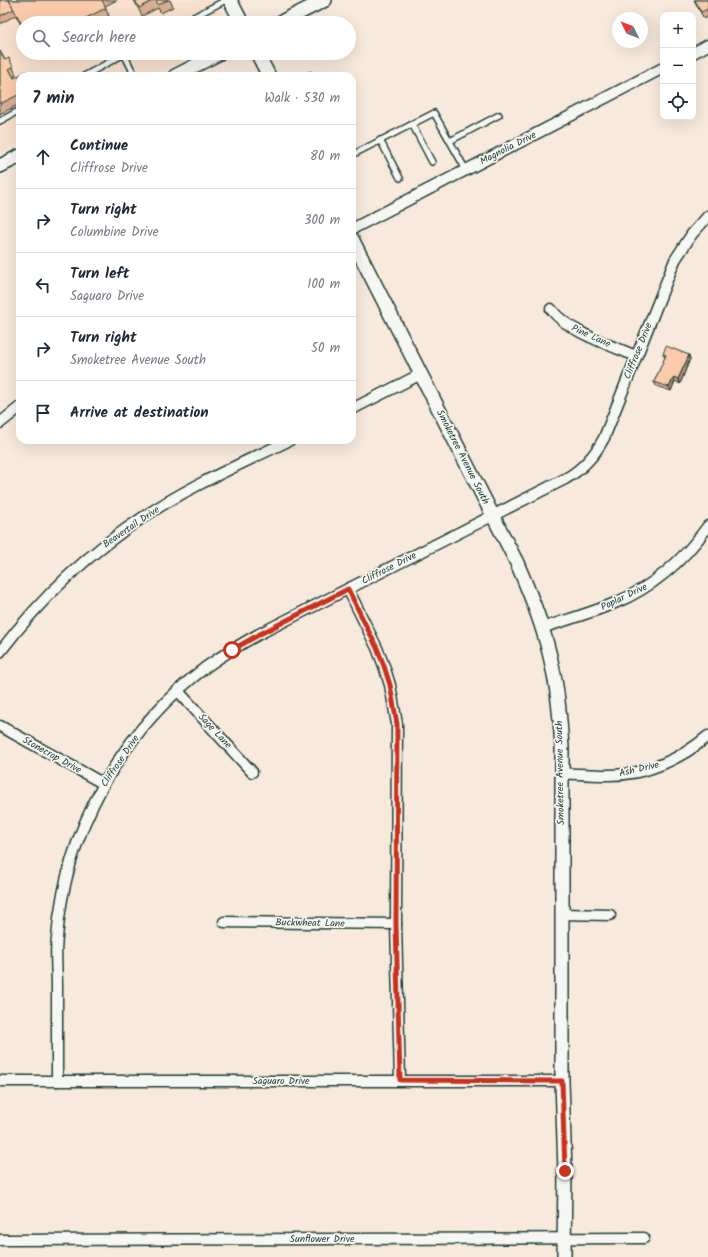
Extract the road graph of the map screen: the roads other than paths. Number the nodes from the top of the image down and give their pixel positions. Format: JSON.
{"nodes":[{"id":1,"x":226,"y":0,"type":"edge"},
{"id":2,"x":230,"y":0,"type":"edge"},
{"id":3,"x":325,"y":0,"type":"edge"},
{"id":4,"x":195,"y":16,"type":"edge"},
{"id":5,"x":238,"y":16,"type":"edge"},
{"id":6,"x":293,"y":16,"type":"edge"},
{"id":7,"x":708,"y":45,"type":"edge"},
{"id":8,"x":696,"y":51,"type":"edge"},
{"id":9,"x":114,"y":60,"type":"edge"},
{"id":10,"x":128,"y":60,"type":"edge"},
{"id":11,"x":206,"y":60,"type":"edge"},
{"id":12,"x":261,"y":60,"type":"edge"},
{"id":13,"x":660,"y":70,"type":"edge"},
{"id":14,"x":91,"y":72,"type":"edge"},
{"id":15,"x":133,"y":72,"type":"edge"},
{"id":16,"x":183,"y":72,"type":"edge"},
{"id":17,"x":267,"y":72,"type":"edge"},
{"id":18,"x":16,"y":112,"type":"edge"},
{"id":19,"x":499,"y":115,"type":"dead end"},
{"id":20,"x":0,"y":121,"type":"edge"},
{"id":21,"x":412,"y":124,"type":"junction"},
{"id":22,"x":380,"y":140,"type":"junction"},
{"id":23,"x":450,"y":141,"type":"junction"},
{"id":24,"x":356,"y":153,"type":"edge"},
{"id":25,"x":16,"y":158,"type":"edge"},
{"id":26,"x":432,"y":162,"type":"dead end"},
{"id":27,"x":0,"y":166,"type":"edge"},
{"id":28,"x":466,"y":170,"type":"junction"},
{"id":29,"x":400,"y":178,"type":"dead end"},
{"id":30,"x":708,"y":216,"type":"edge"},
{"id":31,"x":356,"y":227,"type":"edge"},
{"id":32,"x":356,"y":247,"type":"edge"},
{"id":33,"x":551,"y":309,"type":"dead end"},
{"id":34,"x":636,"y":356,"type":"junction"},
{"id":35,"x":421,"y":374,"type":"junction"},
{"id":36,"x":356,"y":407,"type":"edge"},
{"id":37,"x":16,"y":410,"type":"edge"},
{"id":38,"x":0,"y":423,"type":"edge"},
{"id":39,"x":282,"y":444,"type":"edge"},
{"id":40,"x":493,"y":515,"type":"junction"},
{"id":41,"x":708,"y":526,"type":"edge"},
{"id":42,"x":348,"y":589,"type":"junction"},
{"id":43,"x":542,"y":628,"type":"junction"},
{"id":44,"x":0,"y":652,"type":"edge"},
{"id":45,"x":178,"y":691,"type":"junction"},
{"id":46,"x":0,"y":726,"type":"edge"},
{"id":47,"x":708,"y":736,"type":"edge"},
{"id":48,"x":252,"y":772,"type":"dead end"},
{"id":49,"x":561,"y":773,"type":"junction"},
{"id":50,"x":104,"y":784,"type":"junction"},
{"id":51,"x":561,"y":914,"type":"junction"},
{"id":52,"x":610,"y":915,"type":"dead end"},
{"id":53,"x":224,"y":922,"type":"dead end"},
{"id":54,"x":396,"y":924,"type":"junction"},
{"id":55,"x":400,"y":1080,"type":"junction"},
{"id":56,"x":0,"y":1081,"type":"edge"},
{"id":57,"x":57,"y":1081,"type":"junction"},
{"id":58,"x":562,"y":1081,"type":"junction"},
{"id":59,"x":644,"y":1238,"type":"dead end"},
{"id":60,"x":564,"y":1239,"type":"junction"},
{"id":61,"x":0,"y":1240,"type":"edge"},
{"id":62,"x":564,"y":1257,"type":"edge"}],
"edges":[{"from":1,"to":4,"type":"lane"},
{"from":2,"to":5,"type":"street"},
{"from":3,"to":6,"type":"street"},
{"from":7,"to":8,"type":"street"},
{"from":9,"to":14,"type":"lane"},
{"from":10,"to":15,"type":"lane"},
{"from":11,"to":16,"type":"street"},
{"from":12,"to":17,"type":"street"},
{"from":13,"to":28,"type":"street","name":"Magnolia Drive"},
{"from":18,"to":20,"type":"lane"},
{"from":19,"to":23,"type":"lane"},
{"from":21,"to":22,"type":"lane"},
{"from":21,"to":23,"type":"lane"},
{"from":21,"to":26,"type":"lane"},
{"from":22,"to":24,"type":"lane"},
{"from":22,"to":29,"type":"lane"},
{"from":23,"to":28,"type":"lane"},
{"from":25,"to":27,"type":"street"},
{"from":28,"to":31,"type":"street","name":"Magnolia Drive"},
{"from":30,"to":34,"type":"street","name":"Cliffrose Drive"},
{"from":32,"to":35,"type":"street","name":"Smoketree Avenue South"},
{"from":33,"to":34,"type":"street","name":"Pine Lane"},
{"from":34,"to":40,"type":"street","name":"Cliffrose Drive"},
{"from":35,"to":36,"type":"street"},
{"from":35,"to":40,"type":"street","name":"Smoketree Avenue South"},
{"from":37,"to":38,"type":"street"},
{"from":39,"to":44,"type":"street","name":"Beavertail Drive"},
{"from":40,"to":42,"type":"street","name":"Cliffrose Drive"},
{"from":40,"to":43,"type":"street","name":"Smoketree Avenue South"},
{"from":41,"to":43,"type":"street","name":"Poplar Drive"},
{"from":42,"to":45,"type":"street","name":"Cliffrose Drive"},
{"from":42,"to":54,"type":"street"},
{"from":43,"to":49,"type":"street","name":"Smoketree Avenue South"},
{"from":45,"to":48,"type":"street","name":"Sage Lane"},
{"from":45,"to":50,"type":"street","name":"Cliffrose Drive"},
{"from":46,"to":50,"type":"street","name":"Stonecrop Drive"},
{"from":47,"to":49,"type":"street","name":"Ash Drive"},
{"from":49,"to":51,"type":"street","name":"Smoketree Avenue South"},
{"from":50,"to":57,"type":"street","name":"Cliffrose Drive"},
{"from":51,"to":52,"type":"street"},
{"from":51,"to":58,"type":"street","name":"Smoketree Avenue South"},
{"from":53,"to":54,"type":"street","name":"Buckwheat Lane"},
{"from":54,"to":55,"type":"street"},
{"from":55,"to":57,"type":"street","name":"Saguaro Drive"},
{"from":55,"to":58,"type":"street","name":"Saguaro Drive"},
{"from":56,"to":57,"type":"street","name":"Saguaro Drive"},
{"from":58,"to":60,"type":"street","name":"Smoketree Avenue South"},
{"from":59,"to":60,"type":"street","name":"Sunflower Drive"},
{"from":60,"to":61,"type":"street","name":"Sunflower Drive"},
{"from":60,"to":62,"type":"street","name":"Smoketree Avenue South"}]}
